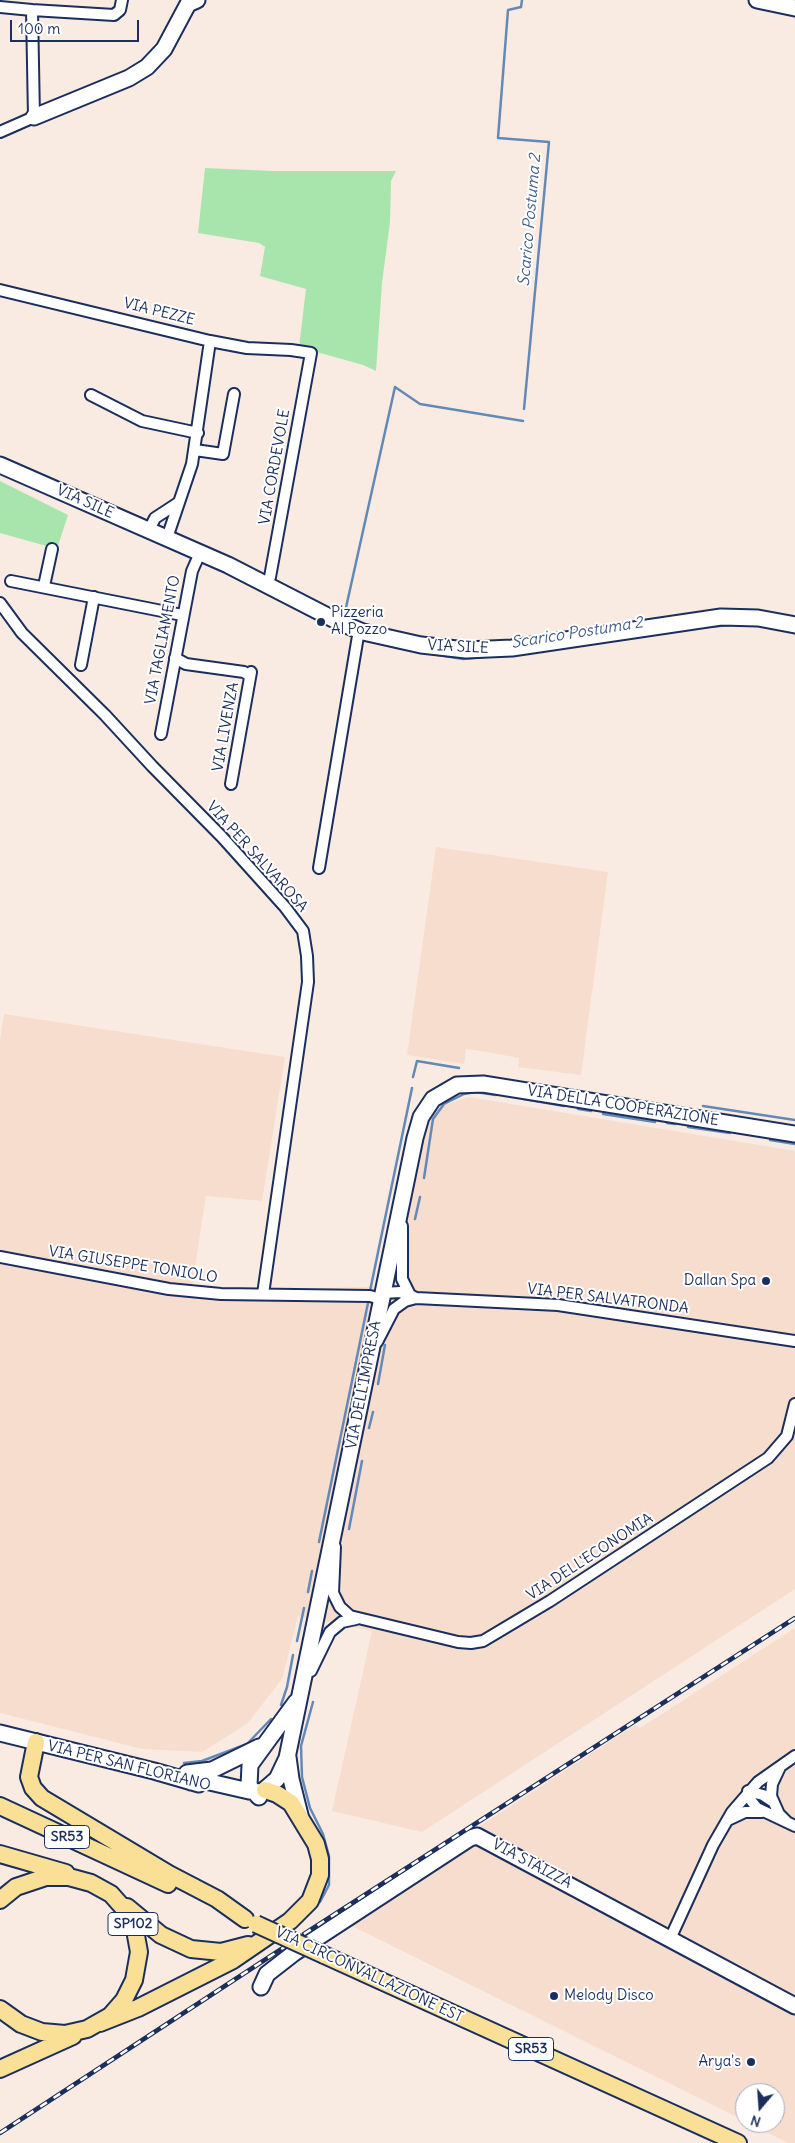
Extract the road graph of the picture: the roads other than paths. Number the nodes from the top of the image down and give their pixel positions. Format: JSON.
{"nodes":[{"id":1,"x":122,"y":0,"type":"edge"},
{"id":2,"x":197,"y":0,"type":"edge"},
{"id":3,"x":757,"y":0,"type":"edge"},
{"id":4,"x":5,"y":5,"type":"edge"},
{"id":5,"x":795,"y":8,"type":"edge"},
{"id":6,"x":32,"y":10,"type":"junction"},
{"id":7,"x":34,"y":117,"type":"junction"},
{"id":8,"x":0,"y":132,"type":"edge"},
{"id":9,"x":0,"y":290,"type":"edge"},
{"id":10,"x":210,"y":341,"type":"junction"},
{"id":11,"x":311,"y":354,"type":"joint"},
{"id":12,"x":91,"y":394,"type":"dead end"},
{"id":13,"x":234,"y":394,"type":"dead end"},
{"id":14,"x":198,"y":433,"type":"junction"},
{"id":15,"x":195,"y":450,"type":"junction"},
{"id":16,"x":0,"y":465,"type":"edge"},
{"id":17,"x":179,"y":502,"type":"junction"},
{"id":18,"x":149,"y":530,"type":"junction"},
{"id":19,"x":167,"y":538,"type":"junction"},
{"id":20,"x":52,"y":550,"type":"dead end"},
{"id":21,"x":200,"y":553,"type":"junction"},
{"id":22,"x":11,"y":581,"type":"dead end"},
{"id":23,"x":267,"y":584,"type":"junction"},
{"id":24,"x":44,"y":586,"type":"junction"},
{"id":25,"x":94,"y":597,"type":"junction"},
{"id":26,"x":0,"y":603,"type":"edge"},
{"id":27,"x":182,"y":615,"type":"junction"},
{"id":28,"x":795,"y":625,"type":"edge"},
{"id":29,"x":359,"y":630,"type":"junction"},
{"id":30,"x":174,"y":658,"type":"junction"},
{"id":31,"x":81,"y":665,"type":"dead end"},
{"id":32,"x":161,"y":734,"type":"dead end"},
{"id":33,"x":230,"y":784,"type":"dead end"},
{"id":34,"x":318,"y":868,"type":"dead end"},
{"id":35,"x":450,"y":1087,"type":"joint"},
{"id":36,"x":795,"y":1134,"type":"edge"},
{"id":37,"x":401,"y":1205,"type":"junction"},
{"id":38,"x":0,"y":1258,"type":"edge"},
{"id":39,"x":263,"y":1294,"type":"junction"},
{"id":40,"x":382,"y":1296,"type":"junction"},
{"id":41,"x":411,"y":1298,"type":"junction"},
{"id":42,"x":795,"y":1341,"type":"edge"},
{"id":43,"x":369,"y":1354,"type":"junction"},
{"id":44,"x":795,"y":1404,"type":"edge"},
{"id":45,"x":334,"y":1532,"type":"junction"},
{"id":46,"x":356,"y":1619,"type":"junction"},
{"id":47,"x":299,"y":1695,"type":"junction"},
{"id":48,"x":0,"y":1733,"type":"edge"},
{"id":49,"x":36,"y":1742,"type":"junction"},
{"id":50,"x":266,"y":1742,"type":"junction"},
{"id":51,"x":289,"y":1753,"type":"junction"},
{"id":52,"x":795,"y":1756,"type":"edge"},
{"id":53,"x":782,"y":1765,"type":"junction"},
{"id":54,"x":154,"y":1771,"type":"junction"},
{"id":55,"x":183,"y":1776,"type":"junction"},
{"id":56,"x":748,"y":1791,"type":"junction"},
{"id":57,"x":257,"y":1792,"type":"junction"},
{"id":58,"x":772,"y":1801,"type":"junction"},
{"id":59,"x":1,"y":1807,"type":"edge"},
{"id":60,"x":763,"y":1812,"type":"junction"},
{"id":61,"x":302,"y":1818,"type":"junction"},
{"id":62,"x":726,"y":1822,"type":"junction"},
{"id":63,"x":791,"y":1824,"type":"edge"},
{"id":64,"x":0,"y":1854,"type":"edge"},
{"id":65,"x":77,"y":1878,"type":"junction"},
{"id":66,"x":0,"y":1900,"type":"edge"},
{"id":67,"x":117,"y":1900,"type":"junction"},
{"id":68,"x":251,"y":1921,"type":"junction"},
{"id":69,"x":268,"y":1936,"type":"junction"},
{"id":70,"x":670,"y":1939,"type":"junction"},
{"id":71,"x":261,"y":1987,"type":"dead end"},
{"id":72,"x":795,"y":2006,"type":"edge"},
{"id":73,"x":0,"y":2009,"type":"edge"},
{"id":74,"x":94,"y":2026,"type":"junction"},
{"id":75,"x":0,"y":2068,"type":"edge"},
{"id":76,"x":738,"y":2143,"type":"edge"}],
"edges":[{"from":1,"to":6,"type":"street"},
{"from":2,"to":7,"type":"street"},
{"from":3,"to":5,"type":"street"},
{"from":4,"to":6,"type":"street"},
{"from":6,"to":7,"type":"street"},
{"from":7,"to":8,"type":"street"},
{"from":9,"to":10,"type":"street","name":"VIA PEZZE"},
{"from":10,"to":11,"type":"street","name":"VIA PEZZE"},
{"from":10,"to":14,"type":"street"},
{"from":11,"to":23,"type":"street","name":"VIA CORDEVOLE"},
{"from":12,"to":14,"type":"street"},
{"from":13,"to":15,"type":"street"},
{"from":14,"to":15,"type":"street"},
{"from":15,"to":17,"type":"street"},
{"from":16,"to":18,"type":"street","name":"VIA SILE"},
{"from":17,"to":18,"type":"street"},
{"from":17,"to":19,"type":"street"},
{"from":18,"to":19,"type":"street","name":"VIA SILE"},
{"from":19,"to":21,"type":"street","name":"VIA SILE"},
{"from":20,"to":24,"type":"street"},
{"from":21,"to":23,"type":"street","name":"VIA SILE"},
{"from":21,"to":27,"type":"street","name":"VIA TAGLIAMENTO"},
{"from":22,"to":24,"type":"street"},
{"from":23,"to":29,"type":"street","name":"VIA SILE"},
{"from":24,"to":25,"type":"street"},
{"from":25,"to":27,"type":"street"},
{"from":25,"to":31,"type":"street"},
{"from":26,"to":39,"type":"street","name":"VIA PER SALVAROSA"},
{"from":27,"to":30,"type":"street","name":"VIA TAGLIAMENTO"},
{"from":28,"to":29,"type":"street","name":"VIA SILE"},
{"from":29,"to":34,"type":"street"},
{"from":30,"to":32,"type":"street","name":"VIA TAGLIAMENTO"},
{"from":30,"to":33,"type":"street","name":"VIA LIVENZA"},
{"from":35,"to":36,"type":"street","name":"VIA DELLA COOPERAZIONE"},
{"from":35,"to":37,"type":"street","name":"VIA DELL'IMPRESA"},
{"from":37,"to":40,"type":"street","name":"VIA DELL'IMPRESA"},
{"from":37,"to":41,"type":"street"},
{"from":38,"to":39,"type":"street","name":"VIA GIUSEPPE TONIOLO"},
{"from":39,"to":40,"type":"street","name":"VIA GIUSEPPE TONIOLO"},
{"from":40,"to":41,"type":"street","name":"VIA PER SALVATRONDA"},
{"from":40,"to":43,"type":"street","name":"VIA DELL'IMPRESA"},
{"from":41,"to":42,"type":"street","name":"VIA PER SALVATRONDA"},
{"from":41,"to":43,"type":"street"},
{"from":43,"to":45,"type":"street","name":"VIA DELL'IMPRESA"},
{"from":44,"to":46,"type":"street","name":"VIA DELL'ECONOMIA"},
{"from":45,"to":46,"type":"street"},
{"from":45,"to":47,"type":"street","name":"VIA DELL'IMPRESA"},
{"from":46,"to":47,"type":"street"},
{"from":47,"to":50,"type":"street","name":"VIA DELL'IMPRESA"},
{"from":47,"to":51,"type":"street","name":"VIA DELL'IMPRESA"},
{"from":48,"to":49,"type":"street","name":"VIA PER SAN FLORIANO"},
{"from":49,"to":54,"type":"street","name":"VIA PER SAN FLORIANO"},
{"from":49,"to":68,"type":"main road"},
{"from":50,"to":55,"type":"street"},
{"from":50,"to":57,"type":"street","name":"VIA DELL'IMPRESA"},
{"from":51,"to":57,"type":"street","name":"VIA DELL'IMPRESA"},
{"from":51,"to":61,"type":"street","name":"VIA DELL'IMPRESA"},
{"from":52,"to":53,"type":"street"},
{"from":53,"to":56,"type":"street"},
{"from":53,"to":58,"type":"street"},
{"from":54,"to":55,"type":"street","name":"VIA PER SAN FLORIANO"},
{"from":54,"to":55,"type":"street"},
{"from":55,"to":57,"type":"street","name":"VIA PER SAN FLORIANO"},
{"from":56,"to":58,"type":"street"},
{"from":56,"to":60,"type":"street"},
{"from":56,"to":62,"type":"street"},
{"from":57,"to":61,"type":"main road"},
{"from":58,"to":63,"type":"street"},
{"from":59,"to":68,"type":"main road","name":"VIA CIRCONVALLAZIONE EST","number":"SR53"},
{"from":60,"to":62,"type":"street"},
{"from":60,"to":63,"type":"street"},
{"from":61,"to":69,"type":"main road"},
{"from":62,"to":70,"type":"street"},
{"from":64,"to":65,"type":"main road"},
{"from":65,"to":66,"type":"main road","number":"SP102"},
{"from":65,"to":67,"type":"main road","number":"SP102"},
{"from":67,"to":69,"type":"main road"},
{"from":67,"to":74,"type":"main road","number":"SP102"},
{"from":68,"to":76,"type":"main road","name":"VIA CIRCONVALLAZIONE EST","number":"SR53","bridge":true},
{"from":69,"to":74,"type":"main road"},
{"from":70,"to":71,"type":"street","name":"VIA STAIZZA"},
{"from":70,"to":72,"type":"street","name":"VIA STAIZZA"},
{"from":73,"to":74,"type":"main road"},
{"from":74,"to":75,"type":"main road","number":"SP102"}]}
